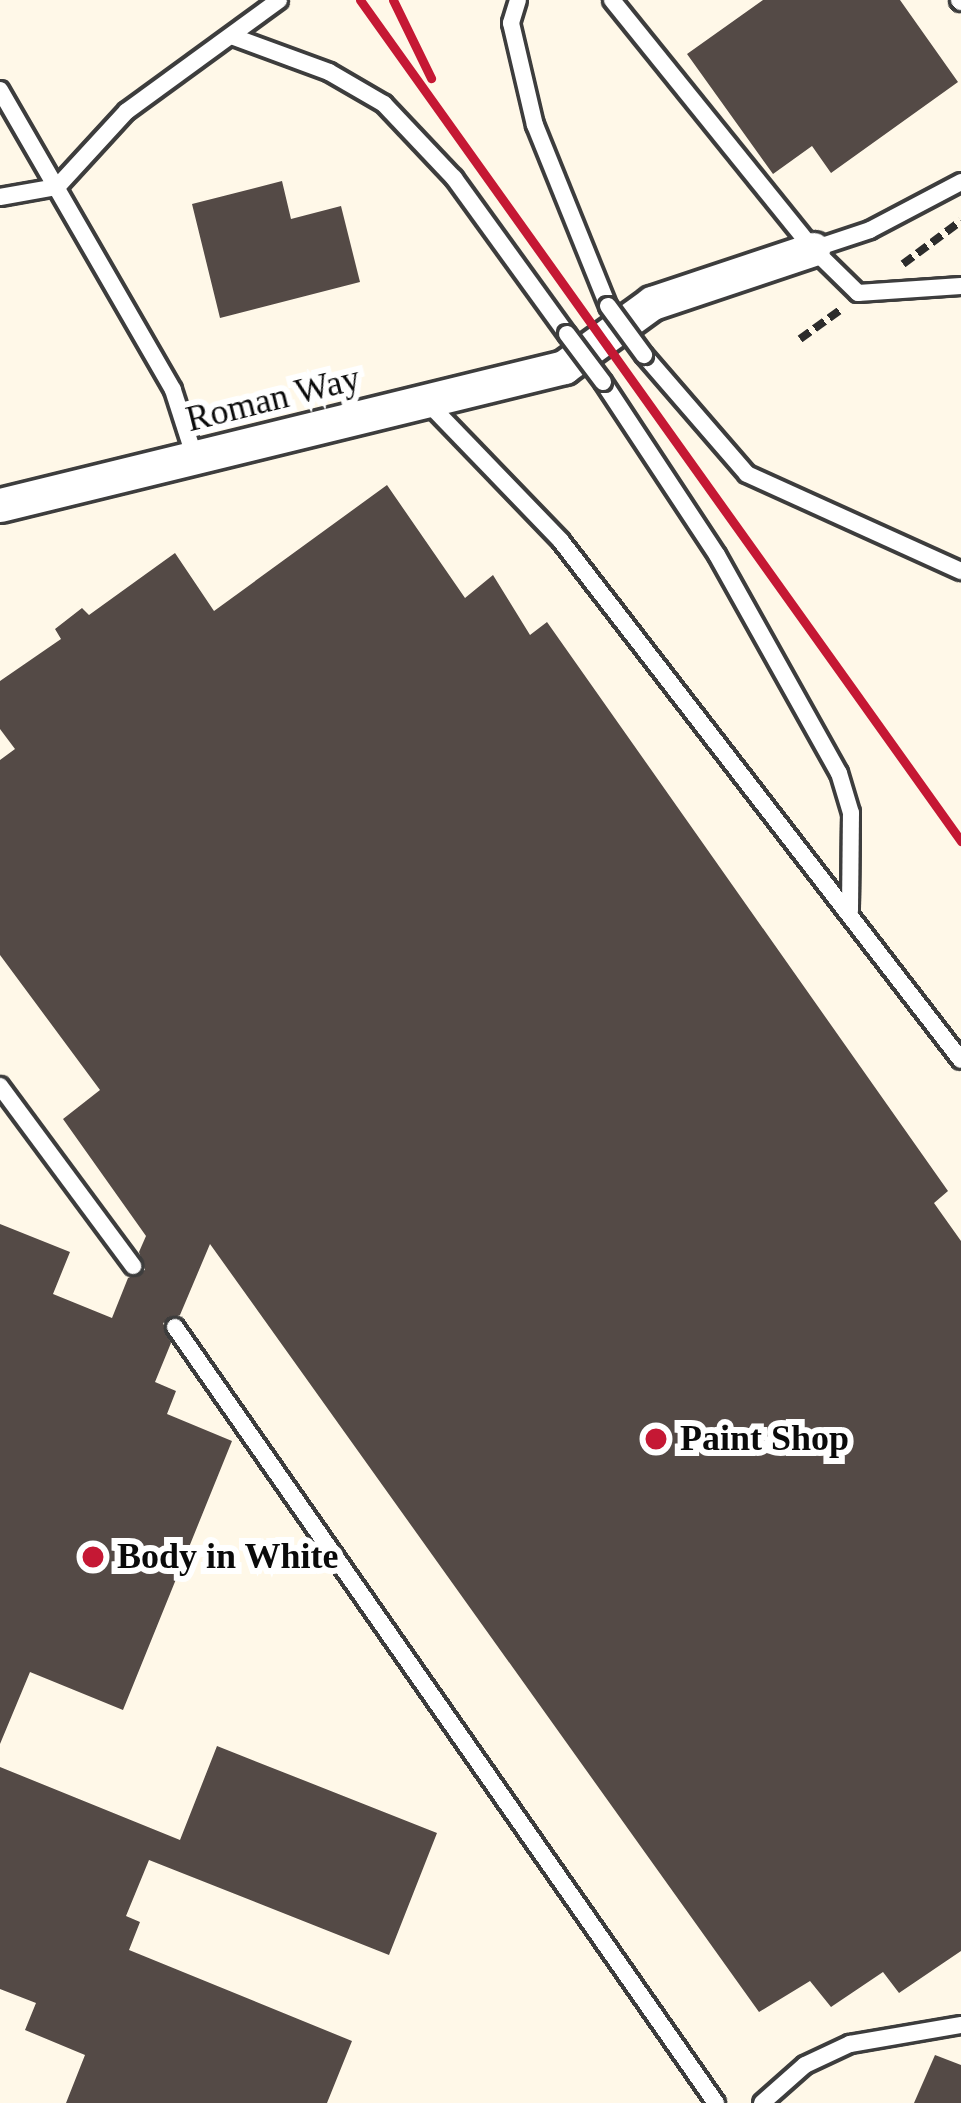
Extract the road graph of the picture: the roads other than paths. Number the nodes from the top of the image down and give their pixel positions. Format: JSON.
{"nodes":[{"id":1,"x":279,"y":0,"type":"edge"},
{"id":2,"x":518,"y":0,"type":"edge"},
{"id":3,"x":612,"y":0,"type":"edge"},
{"id":4,"x":234,"y":37,"type":"junction"},
{"id":5,"x":0,"y":90,"type":"edge"},
{"id":6,"x":961,"y":182,"type":"edge"},
{"id":7,"x":57,"y":187,"type":"junction"},
{"id":8,"x":0,"y":197,"type":"edge"},
{"id":9,"x":813,"y":249,"type":"junction"},
{"id":10,"x":961,"y":286,"type":"edge"},
{"id":11,"x":565,"y":351,"type":"junction"},
{"id":12,"x":426,"y":401,"type":"junction"},
{"id":13,"x":195,"y":458,"type":"junction"},
{"id":14,"x":0,"y":506,"type":"edge"},
{"id":15,"x":961,"y":571,"type":"edge"},
{"id":16,"x":850,"y":912,"type":"junction"},
{"id":17,"x":961,"y":1060,"type":"edge"},
{"id":18,"x":0,"y":1086,"type":"edge"},
{"id":19,"x":133,"y":1266,"type":"dead end"},
{"id":20,"x":175,"y":1327,"type":"dead end"},
{"id":21,"x":961,"y":2025,"type":"edge"},
{"id":22,"x":716,"y":2103,"type":"edge"},
{"id":23,"x":762,"y":2103,"type":"edge"}],
"edges":[{"from":1,"to":4,"type":"lane"},
{"from":2,"to":15,"type":"lane","bridge":true},
{"from":3,"to":9,"type":"lane"},
{"from":4,"to":7,"type":"lane"},
{"from":4,"to":11,"type":"lane"},
{"from":5,"to":7,"type":"lane"},
{"from":6,"to":9,"type":"lane"},
{"from":7,"to":8,"type":"lane"},
{"from":7,"to":13,"type":"lane"},
{"from":9,"to":10,"type":"lane"},
{"from":9,"to":11,"type":"street"},
{"from":11,"to":12,"type":"street","name":"Roman Way"},
{"from":11,"to":16,"type":"lane","bridge":true},
{"from":12,"to":13,"type":"street","name":"Roman Way"},
{"from":12,"to":16,"type":"lane"},
{"from":13,"to":14,"type":"street","name":"Roman Way"},
{"from":16,"to":17,"type":"lane"},
{"from":18,"to":19,"type":"lane"},
{"from":20,"to":22,"type":"lane"},
{"from":21,"to":23,"type":"lane"}]}
